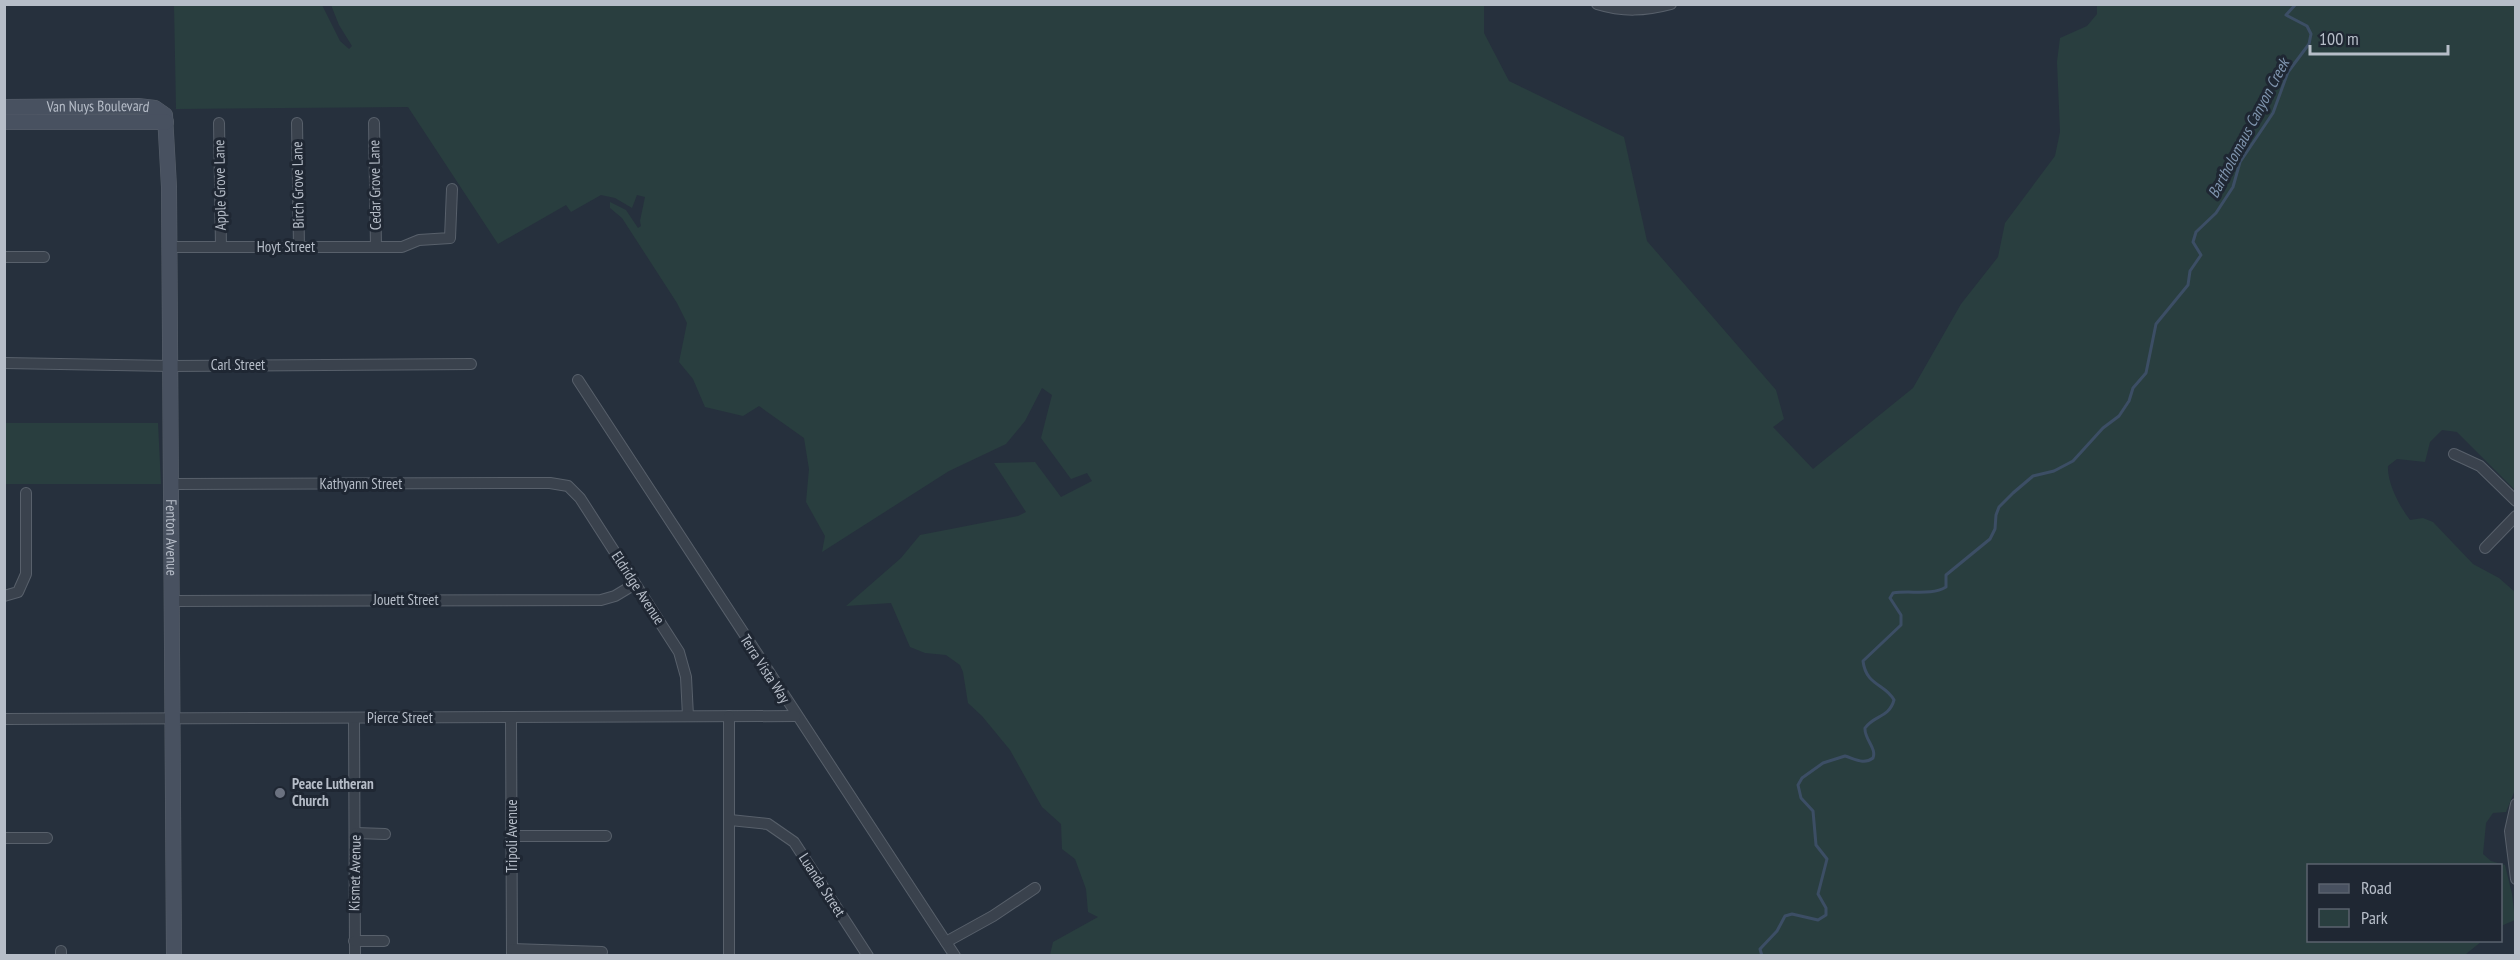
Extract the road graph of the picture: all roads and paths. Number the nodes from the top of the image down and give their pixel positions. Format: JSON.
{"nodes":[{"id":1,"x":1597,"y":4,"type":"edge"},
{"id":2,"x":1671,"y":4,"type":"edge"},
{"id":3,"x":44,"y":106,"type":"junction"},
{"id":4,"x":4,"y":107,"type":"edge"},
{"id":5,"x":4,"y":122,"type":"edge"},
{"id":6,"x":43,"y":122,"type":"junction"},
{"id":7,"x":166,"y":122,"type":"junction"},
{"id":8,"x":219,"y":123,"type":"dead end"},
{"id":9,"x":297,"y":123,"type":"dead end"},
{"id":10,"x":374,"y":123,"type":"dead end"},
{"id":11,"x":452,"y":189,"type":"dead end"},
{"id":12,"x":169,"y":247,"type":"junction"},
{"id":13,"x":221,"y":247,"type":"junction"},
{"id":14,"x":299,"y":247,"type":"junction"},
{"id":15,"x":376,"y":247,"type":"junction"},
{"id":16,"x":4,"y":257,"type":"edge"},
{"id":17,"x":44,"y":257,"type":"dead end"},
{"id":18,"x":4,"y":363,"type":"edge"},
{"id":19,"x":471,"y":364,"type":"dead end"},
{"id":20,"x":171,"y":366,"type":"junction"},
{"id":21,"x":578,"y":380,"type":"dead end"},
{"id":22,"x":2454,"y":454,"type":"dead end"},
{"id":23,"x":550,"y":483,"type":"joint"},
{"id":24,"x":172,"y":484,"type":"junction"},
{"id":25,"x":26,"y":492,"type":"dead end"},
{"id":26,"x":2516,"y":501,"type":"edge"},
{"id":27,"x":2516,"y":516,"type":"edge"},
{"id":28,"x":2485,"y":548,"type":"dead end"},
{"id":29,"x":635,"y":584,"type":"junction"},
{"id":30,"x":4,"y":596,"type":"edge"},
{"id":31,"x":173,"y":601,"type":"junction"},
{"id":32,"x":688,"y":716,"type":"junction"},
{"id":33,"x":729,"y":716,"type":"junction"},
{"id":34,"x":796,"y":716,"type":"junction"},
{"id":35,"x":512,"y":717,"type":"junction"},
{"id":36,"x":173,"y":718,"type":"junction"},
{"id":37,"x":354,"y":718,"type":"junction"},
{"id":38,"x":4,"y":719,"type":"edge"},
{"id":39,"x":2516,"y":804,"type":"edge"},
{"id":40,"x":730,"y":820,"type":"junction"},
{"id":41,"x":356,"y":833,"type":"junction"},
{"id":42,"x":385,"y":834,"type":"dead end"},
{"id":43,"x":512,"y":836,"type":"junction"},
{"id":44,"x":606,"y":836,"type":"dead end"},
{"id":45,"x":4,"y":838,"type":"edge"},
{"id":46,"x":47,"y":838,"type":"dead end"},
{"id":47,"x":2516,"y":879,"type":"edge"},
{"id":48,"x":1035,"y":888,"type":"dead end"},
{"id":49,"x":354,"y":941,"type":"junction"},
{"id":50,"x":384,"y":941,"type":"dead end"},
{"id":51,"x":946,"y":942,"type":"junction"},
{"id":52,"x":602,"y":951,"type":"dead end"},
{"id":53,"x":512,"y":952,"type":"edge"},
{"id":54,"x":174,"y":956,"type":"edge"},
{"id":55,"x":355,"y":956,"type":"edge"},
{"id":56,"x":729,"y":956,"type":"edge"},
{"id":57,"x":868,"y":956,"type":"edge"},
{"id":58,"x":955,"y":956,"type":"edge"}],
"edges":[{"from":1,"to":2,"type":"street"},
{"from":3,"to":4,"type":"street","name":"Van Nuys Boulevard"},
{"from":3,"to":6,"type":"street"},
{"from":3,"to":7,"type":"street","name":"Van Nuys Boulevard"},
{"from":5,"to":6,"type":"street","name":"Van Nuys Boulevard"},
{"from":6,"to":7,"type":"street","name":"Van Nuys Boulevard"},
{"from":7,"to":12,"type":"street","name":"Fenton Avenue"},
{"from":8,"to":13,"type":"street","name":"Apple Grove Lane"},
{"from":9,"to":14,"type":"street","name":"Birch Grove Lane"},
{"from":10,"to":15,"type":"street","name":"Cedar Grove Lane"},
{"from":11,"to":15,"type":"street","name":"Hoyt Street"},
{"from":12,"to":13,"type":"street","name":"Hoyt Street"},
{"from":12,"to":20,"type":"street","name":"Fenton Avenue"},
{"from":13,"to":14,"type":"street","name":"Hoyt Street"},
{"from":14,"to":15,"type":"street","name":"Hoyt Street"},
{"from":16,"to":17,"type":"street"},
{"from":18,"to":20,"type":"street","name":"Carl Street"},
{"from":19,"to":20,"type":"street","name":"Carl Street"},
{"from":20,"to":24,"type":"street","name":"Fenton Avenue"},
{"from":21,"to":34,"type":"street","name":"Terra Vista Way"},
{"from":22,"to":26,"type":"street"},
{"from":23,"to":24,"type":"street","name":"Kathyann Street"},
{"from":23,"to":29,"type":"street","name":"Eldridge Avenue"},
{"from":24,"to":31,"type":"street","name":"Fenton Avenue"},
{"from":25,"to":30,"type":"street"},
{"from":27,"to":28,"type":"street"},
{"from":29,"to":31,"type":"street","name":"Jouett Street"},
{"from":29,"to":32,"type":"street","name":"Eldridge Avenue"},
{"from":31,"to":36,"type":"street","name":"Fenton Avenue"},
{"from":32,"to":33,"type":"street","name":"Pierce Street"},
{"from":32,"to":35,"type":"street","name":"Pierce Street"},
{"from":33,"to":34,"type":"street","name":"Pierce Street"},
{"from":33,"to":40,"type":"street"},
{"from":34,"to":51,"type":"street","name":"Terra Vista Way"},
{"from":35,"to":37,"type":"street","name":"Pierce Street"},
{"from":35,"to":43,"type":"street","name":"Tripoli Avenue"},
{"from":36,"to":37,"type":"street","name":"Pierce Street"},
{"from":36,"to":38,"type":"street","name":"Pierce Street"},
{"from":36,"to":54,"type":"street","name":"Fenton Avenue"},
{"from":37,"to":41,"type":"street","name":"Kismet Avenue"},
{"from":39,"to":47,"type":"street"},
{"from":40,"to":56,"type":"street"},
{"from":40,"to":57,"type":"street","name":"Luanda Street"},
{"from":41,"to":42,"type":"street"},
{"from":41,"to":49,"type":"street","name":"Kismet Avenue"},
{"from":43,"to":44,"type":"street"},
{"from":43,"to":53,"type":"street","name":"Tripoli Avenue"},
{"from":45,"to":46,"type":"street"},
{"from":48,"to":51,"type":"street"},
{"from":49,"to":50,"type":"street"},
{"from":49,"to":55,"type":"street","name":"Kismet Avenue"},
{"from":51,"to":58,"type":"street","name":"Terra Vista Way"},
{"from":52,"to":53,"type":"street"}]}
